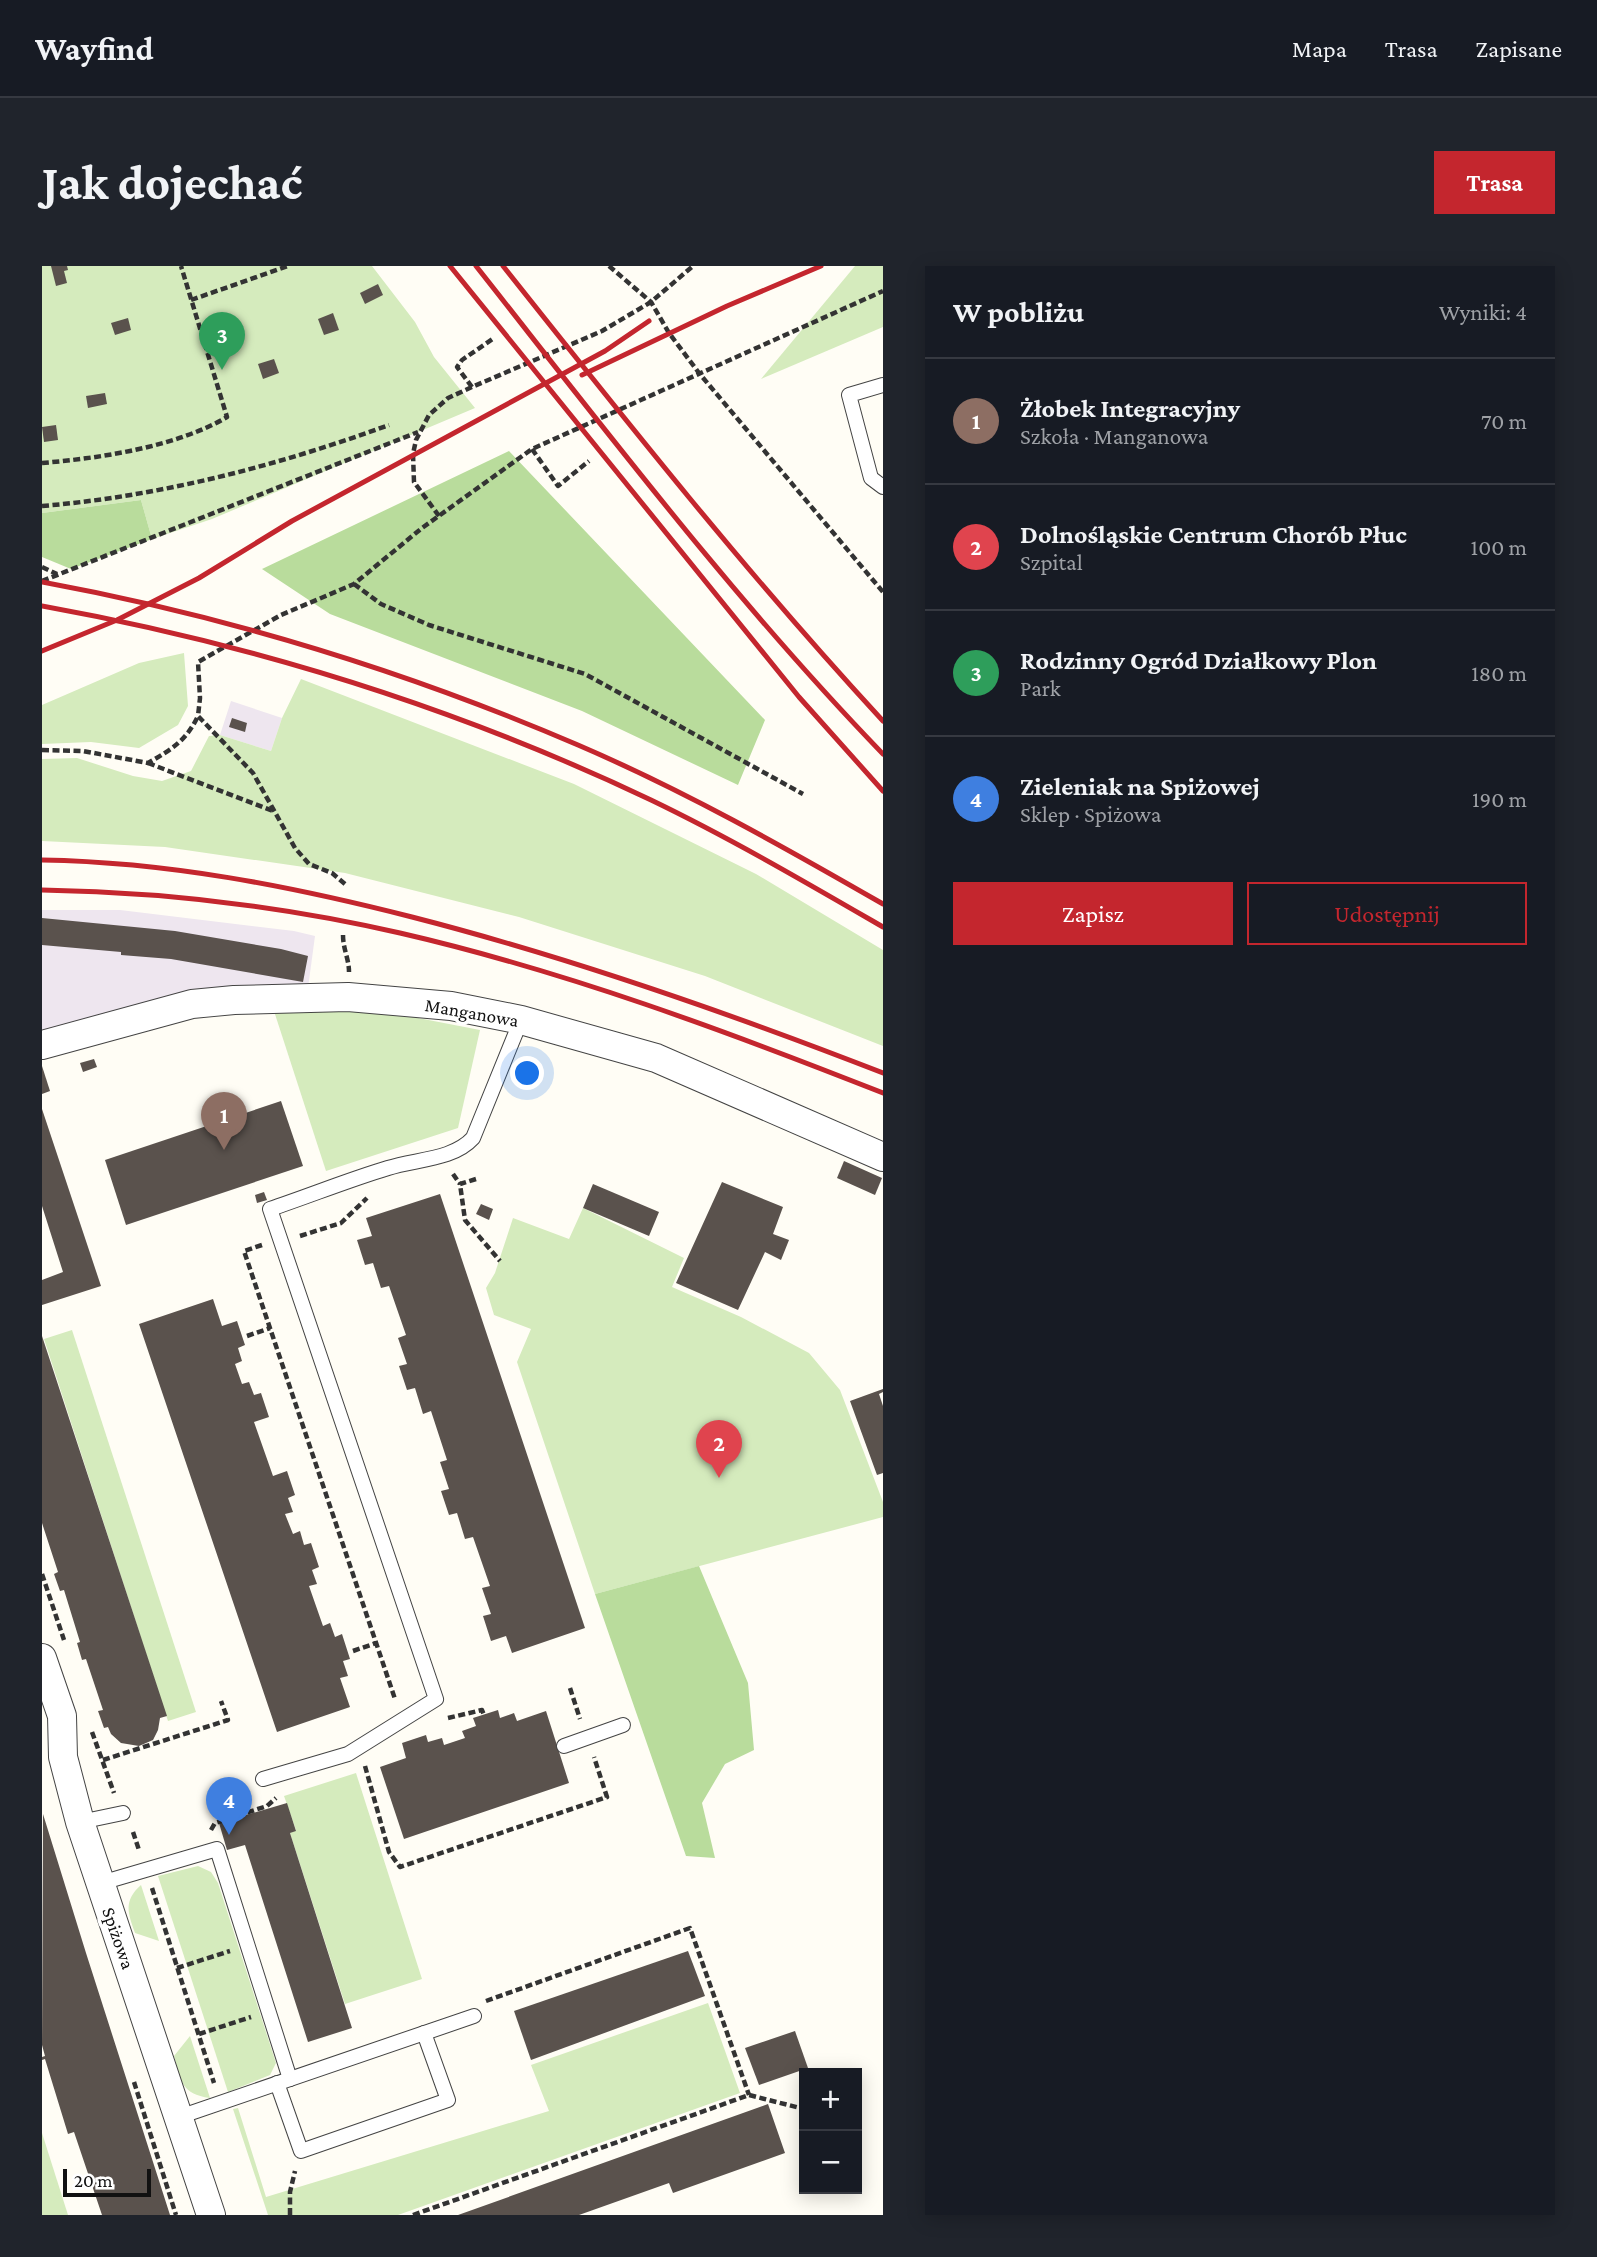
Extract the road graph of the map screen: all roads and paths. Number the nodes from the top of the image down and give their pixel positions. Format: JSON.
{"nodes":[{"id":1,"x":181,"y":266,"type":"edge"},
{"id":2,"x":288,"y":266,"type":"edge"},
{"id":3,"x":608,"y":266,"type":"edge"},
{"id":4,"x":693,"y":266,"type":"edge"},
{"id":5,"x":883,"y":291,"type":"edge"},
{"id":6,"x":191,"y":300,"type":"junction"},
{"id":7,"x":651,"y":302,"type":"junction"},
{"id":8,"x":494,"y":338,"type":"dead end"},
{"id":9,"x":699,"y":373,"type":"junction"},
{"id":10,"x":883,"y":385,"type":"edge"},
{"id":11,"x":472,"y":387,"type":"junction"},
{"id":12,"x":389,"y":425,"type":"dead end"},
{"id":13,"x":419,"y":431,"type":"junction"},
{"id":14,"x":532,"y":449,"type":"junction"},
{"id":15,"x":589,"y":461,"type":"dead end"},
{"id":16,"x":42,"y":463,"type":"edge"},
{"id":17,"x":883,"y":487,"type":"edge"},
{"id":18,"x":42,"y":506,"type":"edge"},
{"id":19,"x":439,"y":516,"type":"junction"},
{"id":20,"x":42,"y":567,"type":"edge"},
{"id":21,"x":58,"y":575,"type":"junction"},
{"id":22,"x":42,"y":582,"type":"edge"},
{"id":23,"x":354,"y":584,"type":"junction"},
{"id":24,"x":883,"y":592,"type":"edge"},
{"id":25,"x":198,"y":716,"type":"junction"},
{"id":26,"x":42,"y":750,"type":"edge"},
{"id":27,"x":148,"y":763,"type":"junction"},
{"id":28,"x":803,"y":794,"type":"dead end"},
{"id":29,"x":273,"y":812,"type":"junction"},
{"id":30,"x":345,"y":884,"type":"dead end"},
{"id":31,"x":521,"y":1020,"type":"junction"},
{"id":32,"x":42,"y":1045,"type":"edge"},
{"id":33,"x":883,"y":1157,"type":"edge"},
{"id":34,"x":450,"y":1170,"type":"dead end"},
{"id":35,"x":476,"y":1178,"type":"dead end"},
{"id":36,"x":460,"y":1184,"type":"junction"},
{"id":37,"x":371,"y":1195,"type":"dead end"},
{"id":38,"x":281,"y":1240,"type":"junction"},
{"id":39,"x":500,"y":1261,"type":"dead end"},
{"id":40,"x":270,"y":1328,"type":"junction"},
{"id":41,"x":247,"y":1336,"type":"dead end"},
{"id":42,"x":376,"y":1643,"type":"junction"},
{"id":43,"x":354,"y":1651,"type":"dead end"},
{"id":44,"x":42,"y":1658,"type":"edge"},
{"id":45,"x":570,"y":1688,"type":"dead end"},
{"id":46,"x":221,"y":1701,"type":"dead end"},
{"id":47,"x":396,"y":1704,"type":"dead end"},
{"id":48,"x":52,"y":1720,"type":"edge"},
{"id":49,"x":623,"y":1725,"type":"dead end"},
{"id":50,"x":587,"y":1737,"type":"junction"},
{"id":51,"x":95,"y":1741,"type":"dead end"},
{"id":52,"x":564,"y":1745,"type":"dead end"},
{"id":53,"x":103,"y":1760,"type":"junction"},
{"id":54,"x":365,"y":1765,"type":"dead end"},
{"id":55,"x":263,"y":1779,"type":"dead end"},
{"id":56,"x":278,"y":1792,"type":"dead end"},
{"id":57,"x":116,"y":1799,"type":"dead end"},
{"id":58,"x":126,"y":1817,"type":"joint"},
{"id":59,"x":80,"y":1822,"type":"junction"},
{"id":60,"x":209,"y":1851,"type":"junction"},
{"id":61,"x":140,"y":1852,"type":"dead end"},
{"id":62,"x":149,"y":1879,"type":"dead end"},
{"id":63,"x":101,"y":1883,"type":"junction"},
{"id":64,"x":248,"y":1946,"type":"junction"},
{"id":65,"x":177,"y":1968,"type":"junction"},
{"id":66,"x":269,"y":2012,"type":"junction"},
{"id":67,"x":474,"y":2016,"type":"joint"},
{"id":68,"x":424,"y":2033,"type":"junction"},
{"id":69,"x":199,"y":2034,"type":"junction"},
{"id":70,"x":284,"y":2081,"type":"junction"},
{"id":71,"x":214,"y":2084,"type":"dead end"},
{"id":72,"x":748,"y":2095,"type":"junction"},
{"id":73,"x":799,"y":2108,"type":"edge"},
{"id":74,"x":179,"y":2117,"type":"junction"},
{"id":75,"x":300,"y":2151,"type":"junction"},
{"id":76,"x":211,"y":2215,"type":"edge"},
{"id":77,"x":290,"y":2215,"type":"edge"},
{"id":78,"x":413,"y":2215,"type":"edge"}],
"edges":[{"from":1,"to":6,"type":"path"},
{"from":2,"to":6,"type":"path"},
{"from":3,"to":7,"type":"path"},
{"from":4,"to":7,"type":"path"},
{"from":5,"to":9,"type":"path"},
{"from":6,"to":16,"type":"path"},
{"from":7,"to":9,"type":"path"},
{"from":7,"to":11,"type":"path"},
{"from":8,"to":11,"type":"path"},
{"from":9,"to":14,"type":"path"},
{"from":9,"to":24,"type":"path"},
{"from":10,"to":17,"type":"lane"},
{"from":11,"to":13,"type":"path"},
{"from":12,"to":18,"type":"path"},
{"from":13,"to":19,"type":"path"},
{"from":13,"to":21,"type":"path"},
{"from":14,"to":15,"type":"path"},
{"from":14,"to":19,"type":"path"},
{"from":19,"to":23,"type":"path"},
{"from":20,"to":21,"type":"path"},
{"from":21,"to":22,"type":"path"},
{"from":23,"to":25,"type":"path"},
{"from":23,"to":28,"type":"path"},
{"from":25,"to":27,"type":"path"},
{"from":25,"to":29,"type":"path"},
{"from":26,"to":27,"type":"path"},
{"from":27,"to":29,"type":"path"},
{"from":29,"to":30,"type":"path"},
{"from":31,"to":32,"type":"street","name":"Manganowa"},
{"from":31,"to":33,"type":"street","name":"Manganowa"},
{"from":31,"to":38,"type":"lane"},
{"from":34,"to":36,"type":"path"},
{"from":35,"to":36,"type":"path"},
{"from":36,"to":39,"type":"path"},
{"from":37,"to":38,"type":"path"},
{"from":38,"to":40,"type":"path"},
{"from":38,"to":55,"type":"lane"},
{"from":40,"to":41,"type":"path"},
{"from":40,"to":42,"type":"path"},
{"from":42,"to":43,"type":"path"},
{"from":42,"to":47,"type":"path"},
{"from":44,"to":48,"type":"street","name":"Spiżowa"},
{"from":45,"to":50,"type":"path"},
{"from":46,"to":53,"type":"path"},
{"from":48,"to":59,"type":"street","name":"Spiżowa"},
{"from":49,"to":50,"type":"lane"},
{"from":50,"to":52,"type":"lane"},
{"from":50,"to":54,"type":"path"},
{"from":51,"to":53,"type":"path"},
{"from":53,"to":57,"type":"path"},
{"from":56,"to":60,"type":"path"},
{"from":58,"to":59,"type":"lane"},
{"from":58,"to":61,"type":"path"},
{"from":59,"to":63,"type":"street","name":"Spiżowa"},
{"from":60,"to":63,"type":"lane"},
{"from":60,"to":64,"type":"lane"},
{"from":62,"to":65,"type":"path"},
{"from":63,"to":74,"type":"street","name":"Spiżowa"},
{"from":64,"to":65,"type":"path"},
{"from":64,"to":66,"type":"lane"},
{"from":65,"to":69,"type":"path"},
{"from":66,"to":69,"type":"path"},
{"from":66,"to":70,"type":"lane"},
{"from":67,"to":68,"type":"lane"},
{"from":67,"to":72,"type":"path"},
{"from":68,"to":70,"type":"lane"},
{"from":68,"to":75,"type":"lane"},
{"from":69,"to":71,"type":"path"},
{"from":70,"to":74,"type":"lane"},
{"from":70,"to":75,"type":"lane"},
{"from":72,"to":73,"type":"path"},
{"from":72,"to":78,"type":"path"},
{"from":74,"to":76,"type":"street","name":"Spiżowa"},
{"from":75,"to":77,"type":"path"}]}
